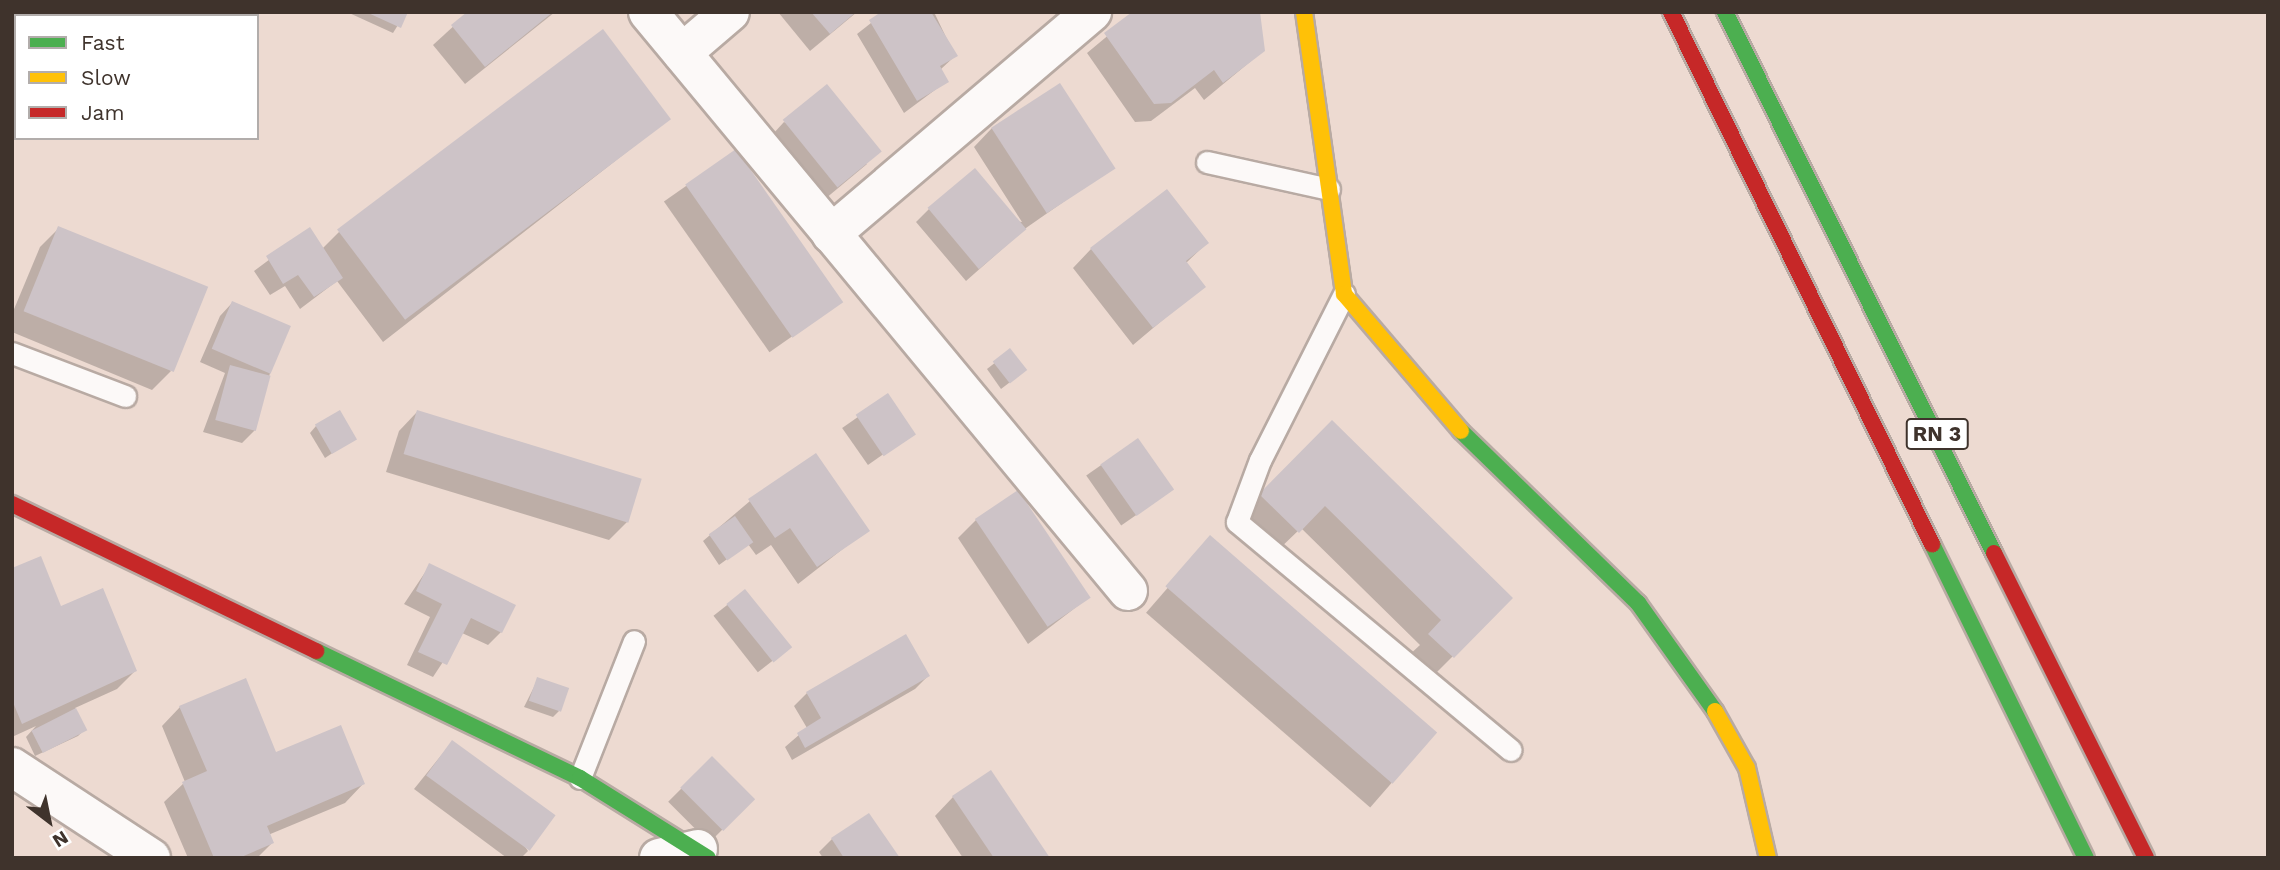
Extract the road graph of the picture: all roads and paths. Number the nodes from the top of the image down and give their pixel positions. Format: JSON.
{"nodes":[{"id":1,"x":648,"y":12,"type":"edge"},
{"id":2,"x":730,"y":12,"type":"edge"},
{"id":3,"x":1092,"y":12,"type":"edge"},
{"id":4,"x":1304,"y":12,"type":"edge"},
{"id":5,"x":1671,"y":12,"type":"edge"},
{"id":6,"x":1725,"y":12,"type":"edge"},
{"id":7,"x":682,"y":53,"type":"junction"},
{"id":8,"x":1207,"y":162,"type":"dead end"},
{"id":9,"x":1329,"y":189,"type":"junction"},
{"id":10,"x":831,"y":234,"type":"junction"},
{"id":11,"x":1344,"y":294,"type":"junction"},
{"id":12,"x":12,"y":353,"type":"edge"},
{"id":13,"x":125,"y":397,"type":"dead end"},
{"id":14,"x":12,"y":504,"type":"edge"},
{"id":15,"x":1128,"y":591,"type":"dead end"},
{"id":16,"x":635,"y":641,"type":"dead end"},
{"id":17,"x":1511,"y":750,"type":"dead end"},
{"id":18,"x":12,"y":767,"type":"edge"},
{"id":19,"x":580,"y":778,"type":"junction"},
{"id":20,"x":703,"y":853,"type":"edge"},
{"id":21,"x":151,"y":858,"type":"edge"},
{"id":22,"x":659,"y":858,"type":"edge"},
{"id":23,"x":1768,"y":858,"type":"edge"},
{"id":24,"x":2086,"y":858,"type":"edge"},
{"id":25,"x":2146,"y":858,"type":"edge"}],
"edges":[{"from":1,"to":7,"type":"street"},
{"from":2,"to":7,"type":"street"},
{"from":3,"to":10,"type":"street"},
{"from":4,"to":9,"type":"main road"},
{"from":5,"to":24,"type":"main road","number":"RN 3"},
{"from":6,"to":25,"type":"main road","number":"RN 3"},
{"from":7,"to":10,"type":"street"},
{"from":8,"to":9,"type":"lane"},
{"from":9,"to":11,"type":"main road"},
{"from":10,"to":15,"type":"street"},
{"from":11,"to":17,"type":"lane"},
{"from":11,"to":23,"type":"main road"},
{"from":12,"to":13,"type":"lane"},
{"from":14,"to":19,"type":"main road"},
{"from":16,"to":19,"type":"lane"},
{"from":18,"to":21,"type":"street"},
{"from":19,"to":20,"type":"main road"},
{"from":20,"to":22,"type":"street"}]}
